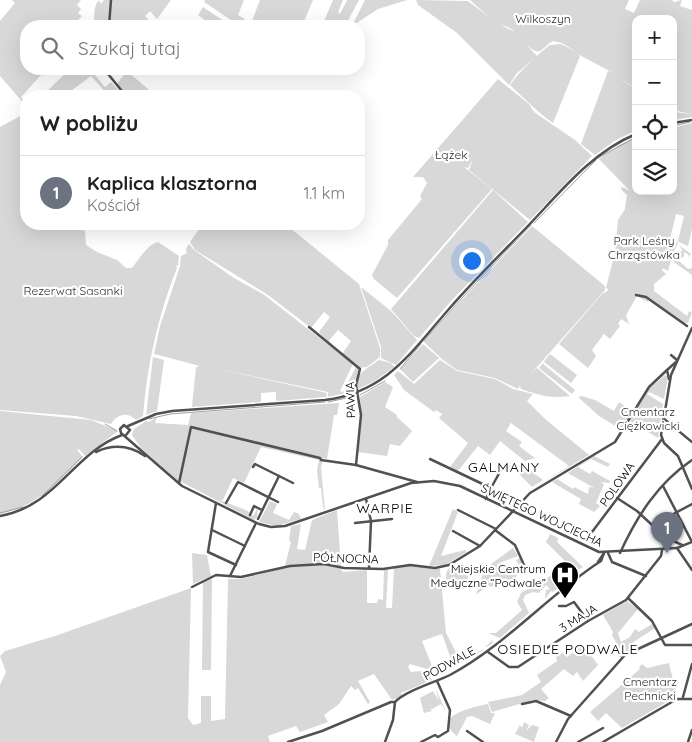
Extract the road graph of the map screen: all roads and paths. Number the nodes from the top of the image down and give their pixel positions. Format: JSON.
{"nodes":[{"id":1,"x":112,"y":1,"type":"edge"},
{"id":2,"x":110,"y":20,"type":"edge"},
{"id":3,"x":109,"y":75,"type":"edge"},
{"id":4,"x":121,"y":90,"type":"edge"},
{"id":5,"x":692,"y":120,"type":"edge"},
{"id":6,"x":677,"y":122,"type":"edge"},
{"id":7,"x":632,"y":136,"type":"edge"},
{"id":8,"x":636,"y":295,"type":"dead end"},
{"id":9,"x":688,"y":326,"type":"dead end"},
{"id":10,"x":309,"y":327,"type":"dead end"},
{"id":11,"x":692,"y":328,"type":"edge"},
{"id":12,"x":671,"y":355,"type":"dead end"},
{"id":13,"x":677,"y":360,"type":"junction"},
{"id":14,"x":669,"y":373,"type":"junction"},
{"id":15,"x":357,"y":393,"type":"junction"},
{"id":16,"x":663,"y":418,"type":"junction"},
{"id":17,"x":139,"y":422,"type":"junction"},
{"id":18,"x":128,"y":426,"type":"junction"},
{"id":19,"x":120,"y":431,"type":"junction"},
{"id":20,"x":130,"y":431,"type":"junction"},
{"id":21,"x":124,"y":435,"type":"junction"},
{"id":22,"x":113,"y":438,"type":"junction"},
{"id":23,"x":661,"y":438,"type":"junction"},
{"id":24,"x":692,"y":442,"type":"edge"},
{"id":25,"x":134,"y":443,"type":"junction"},
{"id":26,"x":92,"y":454,"type":"junction"},
{"id":27,"x":150,"y":459,"type":"junction"},
{"id":28,"x":430,"y":459,"type":"dead end"},
{"id":29,"x":692,"y":460,"type":"edge"},
{"id":30,"x":356,"y":465,"type":"junction"},
{"id":31,"x":254,"y":467,"type":"dead end"},
{"id":32,"x":512,"y":467,"type":"dead end"},
{"id":33,"x":682,"y":467,"type":"junction"},
{"id":34,"x":279,"y":476,"type":"junction"},
{"id":35,"x":417,"y":482,"type":"junction"},
{"id":36,"x":293,"y":483,"type":"dead end"},
{"id":37,"x":179,"y":484,"type":"junction"},
{"id":38,"x":663,"y":486,"type":"junction"},
{"id":39,"x":491,"y":488,"type":"junction"},
{"id":40,"x":692,"y":490,"type":"edge"},
{"id":41,"x":269,"y":497,"type":"junction"},
{"id":42,"x":366,"y":498,"type":"junction"},
{"id":43,"x":617,"y":498,"type":"junction"},
{"id":44,"x":486,"y":499,"type":"junction"},
{"id":45,"x":278,"y":502,"type":"dead end"},
{"id":46,"x":216,"y":503,"type":"junction"},
{"id":47,"x":226,"y":503,"type":"dead end"},
{"id":48,"x":692,"y":504,"type":"edge"},
{"id":49,"x":262,"y":510,"type":"junction"},
{"id":50,"x":458,"y":510,"type":"dead end"},
{"id":51,"x":512,"y":511,"type":"junction"},
{"id":52,"x":677,"y":512,"type":"junction"},
{"id":53,"x":640,"y":513,"type":"junction"},
{"id":54,"x":250,"y":515,"type":"dead end"},
{"id":55,"x":0,"y":516,"type":"edge"},
{"id":56,"x":258,"y":519,"type":"dead end"},
{"id":57,"x":392,"y":519,"type":"dead end"},
{"id":58,"x":371,"y":521,"type":"junction"},
{"id":59,"x":256,"y":523,"type":"junction"},
{"id":60,"x":355,"y":523,"type":"dead end"},
{"id":61,"x":653,"y":525,"type":"junction"},
{"id":62,"x":495,"y":529,"type":"junction"},
{"id":63,"x":212,"y":530,"type":"junction"},
{"id":64,"x":453,"y":531,"type":"dead end"},
{"id":65,"x":586,"y":540,"type":"dead end"},
{"id":66,"x":692,"y":542,"type":"edge"},
{"id":67,"x":682,"y":545,"type":"junction"},
{"id":68,"x":245,"y":546,"type":"junction"},
{"id":69,"x":480,"y":546,"type":"junction"},
{"id":70,"x":678,"y":548,"type":"junction"},
{"id":71,"x":662,"y":549,"type":"junction"},
{"id":72,"x":596,"y":551,"type":"junction"},
{"id":73,"x":620,"y":552,"type":"junction"},
{"id":74,"x":606,"y":553,"type":"junction"},
{"id":75,"x":598,"y":562,"type":"junction"},
{"id":76,"x":236,"y":565,"type":"junction"},
{"id":77,"x":369,"y":568,"type":"junction"},
{"id":78,"x":692,"y":570,"type":"edge"},
{"id":79,"x":531,"y":571,"type":"dead end"},
{"id":80,"x":230,"y":576,"type":"junction"},
{"id":81,"x":646,"y":576,"type":"junction"},
{"id":82,"x":192,"y":587,"type":"dead end"},
{"id":83,"x":628,"y":598,"type":"junction"},
{"id":84,"x":559,"y":606,"type":"dead end"},
{"id":85,"x":588,"y":621,"type":"junction"},
{"id":86,"x":692,"y":624,"type":"edge"},
{"id":87,"x":661,"y":637,"type":"junction"},
{"id":88,"x":692,"y":645,"type":"edge"},
{"id":89,"x":488,"y":652,"type":"junction"},
{"id":90,"x":692,"y":664,"type":"edge"},
{"id":91,"x":437,"y":681,"type":"junction"},
{"id":92,"x":683,"y":697,"type":"junction"},
{"id":93,"x":692,"y":699,"type":"edge"},
{"id":94,"x":395,"y":702,"type":"junction"},
{"id":95,"x":522,"y":704,"type":"dead end"},
{"id":96,"x":571,"y":716,"type":"junction"},
{"id":97,"x":603,"y":728,"type":"dead end"},
{"id":98,"x":692,"y":730,"type":"edge"},
{"id":99,"x":467,"y":731,"type":"dead end"},
{"id":100,"x":301,"y":738,"type":"junction"},
{"id":101,"x":288,"y":742,"type":"edge"},
{"id":102,"x":302,"y":742,"type":"edge"},
{"id":103,"x":385,"y":742,"type":"edge"},
{"id":104,"x":421,"y":742,"type":"edge"},
{"id":105,"x":483,"y":742,"type":"edge"},
{"id":106,"x":556,"y":742,"type":"edge"},
{"id":107,"x":578,"y":742,"type":"edge"},
{"id":108,"x":604,"y":742,"type":"edge"},
{"id":109,"x":688,"y":742,"type":"edge"}],
"edges":[{"from":1,"to":2,"type":"street"},
{"from":3,"to":4,"type":"street"},
{"from":5,"to":6,"type":"street"},
{"from":7,"to":15,"type":"street"},
{"from":8,"to":9,"type":"street"},
{"from":10,"to":15,"type":"street","name":"PAWIA"},
{"from":11,"to":13,"type":"street"},
{"from":12,"to":13,"type":"street"},
{"from":13,"to":14,"type":"street","name":"PÓŁNOCNA"},
{"from":14,"to":16,"type":"street"},
{"from":14,"to":51,"type":"street","name":"PÓŁNOCNA"},
{"from":15,"to":17,"type":"street"},
{"from":15,"to":30,"type":"street","name":"PAWIA"},
{"from":16,"to":23,"type":"street"},
{"from":16,"to":24,"type":"street"},
{"from":17,"to":18,"type":"street"},
{"from":17,"to":20,"type":"street"},
{"from":18,"to":19,"type":"street"},
{"from":18,"to":20,"type":"street","name":"ŚWIĘTEGO WOJCIECHA"},
{"from":19,"to":21,"type":"street","name":"ŚWIĘTEGO WOJCIECHA"},
{"from":19,"to":22,"type":"street"},
{"from":20,"to":21,"type":"street"},
{"from":20,"to":25,"type":"street","name":"ŚWIĘTEGO WOJCIECHA"},
{"from":21,"to":22,"type":"street"},
{"from":21,"to":25,"type":"street","name":"ŚWIĘTEGO WOJCIECHA"},
{"from":22,"to":26,"type":"street"},
{"from":23,"to":33,"type":"street"},
{"from":23,"to":43,"type":"street","name":"POLOWA"},
{"from":25,"to":27,"type":"street","name":"ŚWIĘTEGO WOJCIECHA"},
{"from":26,"to":27,"type":"street"},
{"from":26,"to":55,"type":"street"},
{"from":27,"to":37,"type":"street","name":"ŚWIĘTEGO WOJCIECHA"},
{"from":28,"to":39,"type":"street"},
{"from":29,"to":33,"type":"street"},
{"from":30,"to":35,"type":"street"},
{"from":30,"to":37,"type":"street"},
{"from":31,"to":34,"type":"street"},
{"from":32,"to":39,"type":"street"},
{"from":33,"to":38,"type":"street"},
{"from":33,"to":40,"type":"street"},
{"from":34,"to":36,"type":"street"},
{"from":34,"to":41,"type":"street"},
{"from":35,"to":42,"type":"street","name":"ŚWIĘTEGO WOJCIECHA"},
{"from":35,"to":44,"type":"street","name":"ŚWIĘTEGO WOJCIECHA"},
{"from":37,"to":46,"type":"street","name":"ŚWIĘTEGO WOJCIECHA"},
{"from":38,"to":52,"type":"street"},
{"from":38,"to":53,"type":"street"},
{"from":39,"to":44,"type":"street"},
{"from":41,"to":45,"type":"street"},
{"from":41,"to":47,"type":"street"},
{"from":41,"to":49,"type":"street"},
{"from":42,"to":58,"type":"street"},
{"from":42,"to":59,"type":"street","name":"ŚWIĘTEGO WOJCIECHA"},
{"from":43,"to":53,"type":"street"},
{"from":43,"to":65,"type":"street","name":"POLOWA"},
{"from":44,"to":51,"type":"street","name":"ŚWIĘTEGO WOJCIECHA"},
{"from":46,"to":59,"type":"street","name":"ŚWIĘTEGO WOJCIECHA"},
{"from":46,"to":63,"type":"street"},
{"from":48,"to":52,"type":"street"},
{"from":49,"to":54,"type":"street"},
{"from":49,"to":56,"type":"street"},
{"from":50,"to":62,"type":"street"},
{"from":51,"to":62,"type":"street","name":"PÓŁNOCNA"},
{"from":51,"to":72,"type":"street","name":"ŚWIĘTEGO WOJCIECHA"},
{"from":52,"to":61,"type":"street"},
{"from":52,"to":66,"type":"street"},
{"from":53,"to":61,"type":"street"},
{"from":53,"to":73,"type":"street"},
{"from":57,"to":58,"type":"street"},
{"from":58,"to":60,"type":"street"},
{"from":58,"to":77,"type":"street"},
{"from":59,"to":68,"type":"street"},
{"from":61,"to":67,"type":"street"},
{"from":62,"to":69,"type":"street","name":"PÓŁNOCNA"},
{"from":62,"to":79,"type":"street"},
{"from":63,"to":68,"type":"street"},
{"from":63,"to":76,"type":"street"},
{"from":64,"to":69,"type":"street"},
{"from":66,"to":67,"type":"street"},
{"from":67,"to":70,"type":"street"},
{"from":68,"to":76,"type":"street"},
{"from":69,"to":77,"type":"street","name":"PÓŁNOCNA"},
{"from":70,"to":71,"type":"street","name":"ŚWIĘTEGO WOJCIECHA"},
{"from":70,"to":78,"type":"street"},
{"from":71,"to":73,"type":"street","name":"ŚWIĘTEGO WOJCIECHA"},
{"from":71,"to":81,"type":"street","name":"3 MAJA"},
{"from":72,"to":74,"type":"street","name":"ŚWIĘTEGO WOJCIECHA"},
{"from":72,"to":75,"type":"street"},
{"from":73,"to":74,"type":"street","name":"ŚWIĘTEGO WOJCIECHA"},
{"from":74,"to":75,"type":"street","name":"PODWALE"},
{"from":74,"to":81,"type":"street"},
{"from":75,"to":89,"type":"street","name":"PODWALE"},
{"from":76,"to":80,"type":"street"},
{"from":77,"to":80,"type":"street","name":"PÓŁNOCNA"},
{"from":80,"to":82,"type":"street","name":"PÓŁNOCNA"},
{"from":81,"to":83,"type":"street","name":"3 MAJA"},
{"from":83,"to":85,"type":"street","name":"3 MAJA"},
{"from":83,"to":87,"type":"street"},
{"from":84,"to":85,"type":"street"},
{"from":85,"to":89,"type":"street","name":"3 MAJA"},
{"from":86,"to":87,"type":"street"},
{"from":87,"to":88,"type":"street"},
{"from":87,"to":96,"type":"street"},
{"from":89,"to":91,"type":"street","name":"PODWALE"},
{"from":90,"to":92,"type":"street"},
{"from":91,"to":94,"type":"street","name":"PODWALE"},
{"from":91,"to":104,"type":"street"},
{"from":92,"to":93,"type":"street"},
{"from":92,"to":108,"type":"street"},
{"from":94,"to":100,"type":"street","name":"PODWALE"},
{"from":94,"to":103,"type":"street"},
{"from":95,"to":96,"type":"street"},
{"from":96,"to":106,"type":"street"},
{"from":97,"to":107,"type":"street"},
{"from":98,"to":109,"type":"street"},
{"from":99,"to":105,"type":"street"},
{"from":100,"to":101,"type":"street","name":"PODWALE"},
{"from":100,"to":102,"type":"street"}]}
